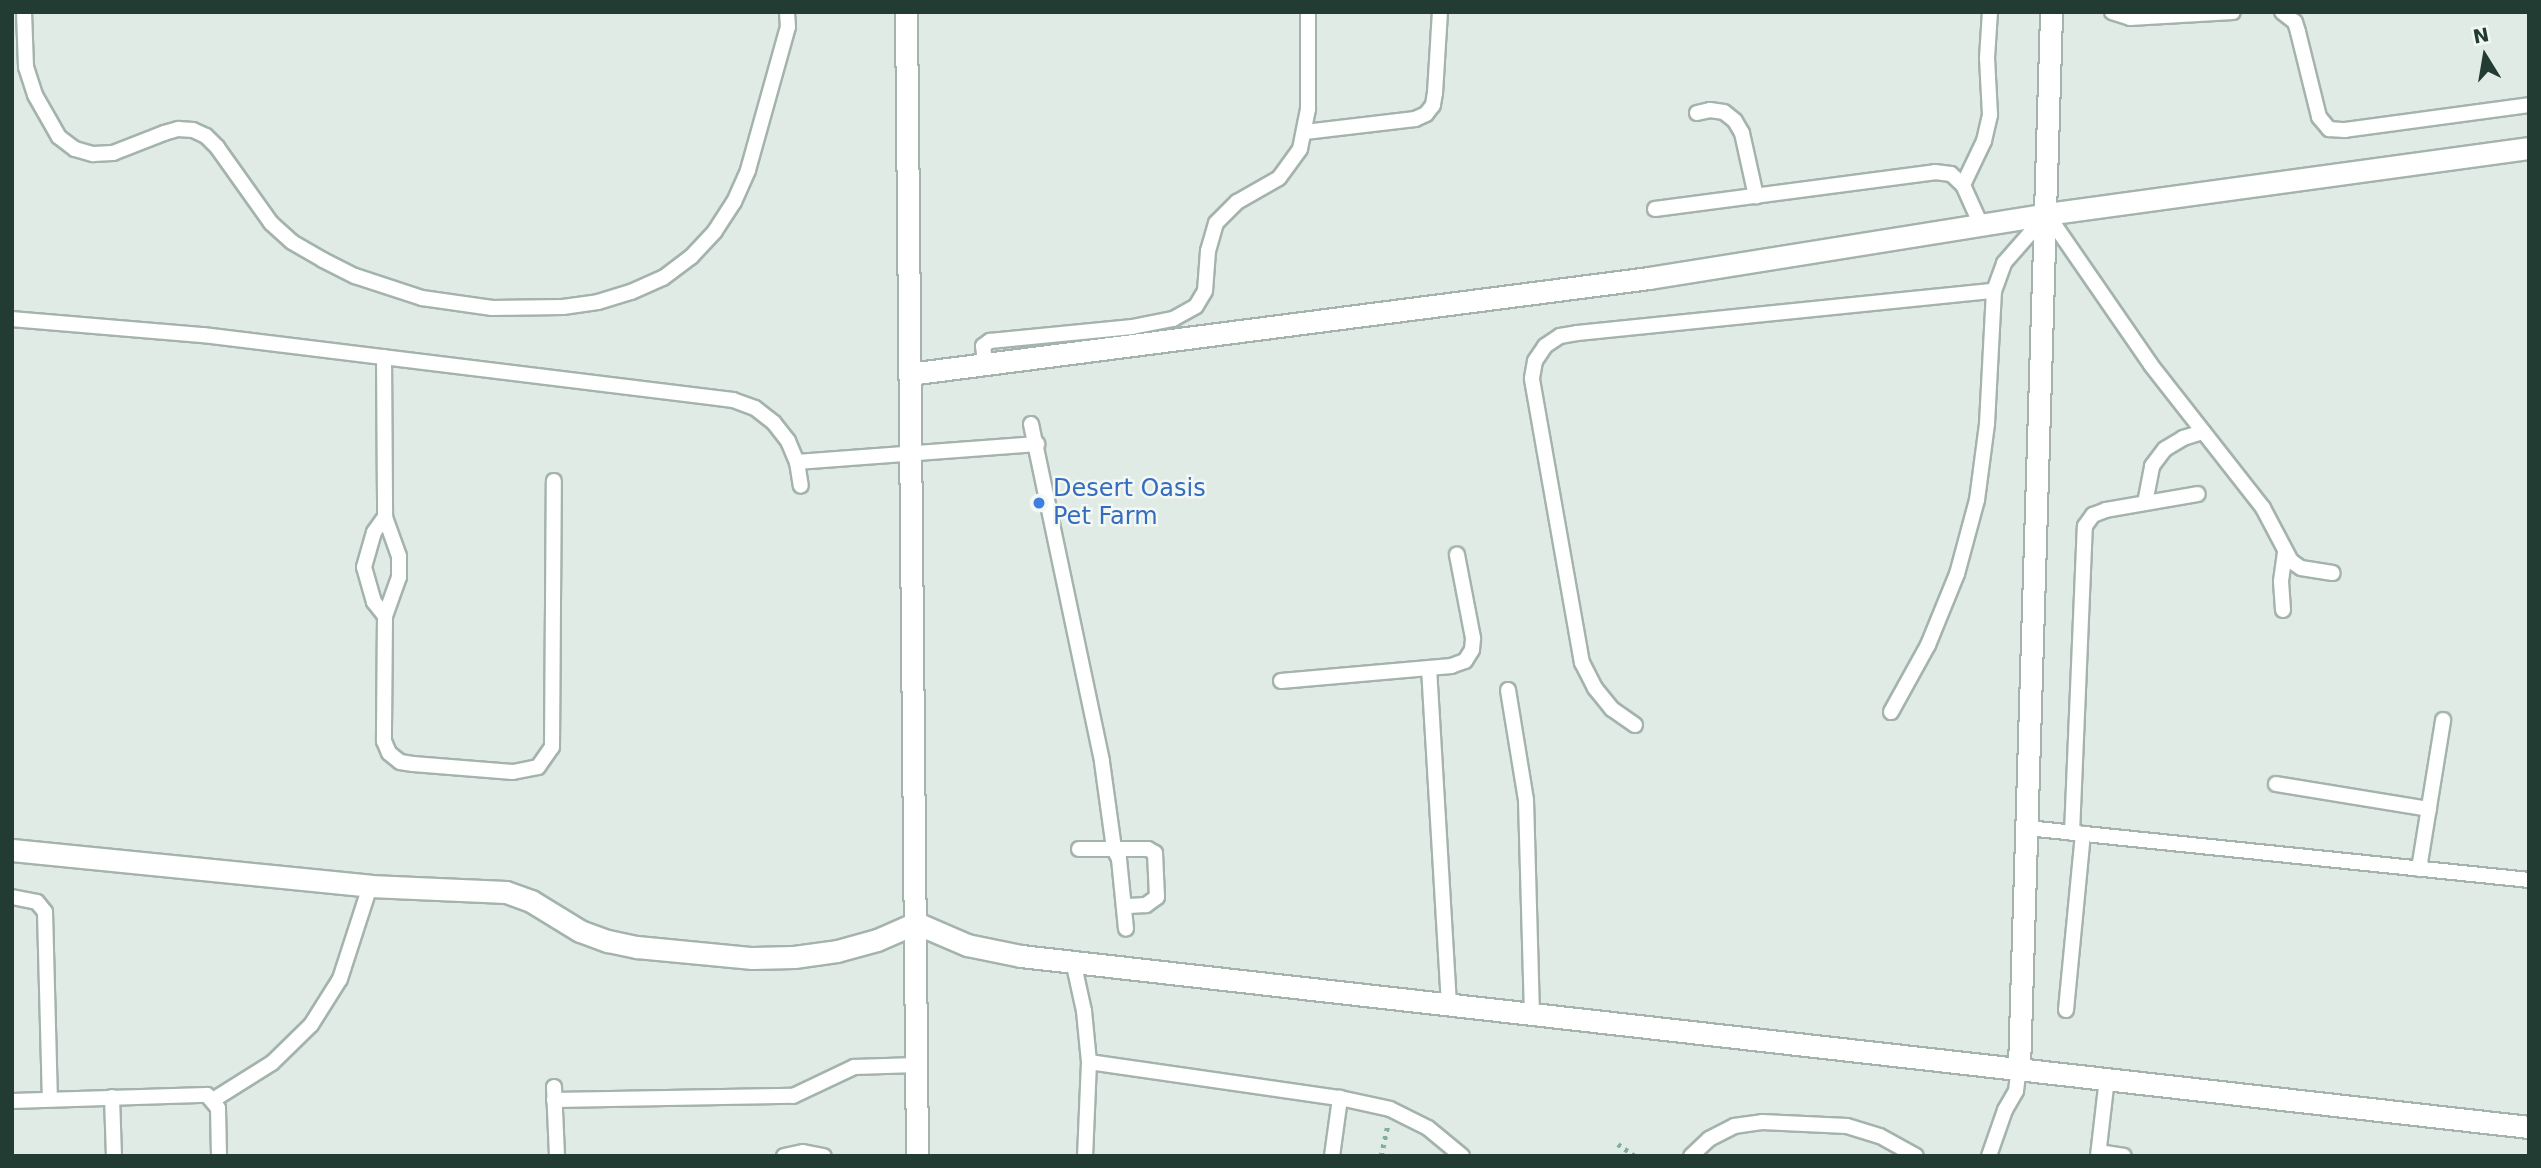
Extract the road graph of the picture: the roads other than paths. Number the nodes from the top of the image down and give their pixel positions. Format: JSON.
{"nodes":[{"id":1,"x":24,"y":12,"type":"edge"},
{"id":2,"x":788,"y":12,"type":"edge"},
{"id":3,"x":906,"y":12,"type":"edge"},
{"id":4,"x":1308,"y":12,"type":"edge"},
{"id":5,"x":1440,"y":12,"type":"edge"},
{"id":6,"x":1990,"y":12,"type":"edge"},
{"id":7,"x":2051,"y":12,"type":"edge"},
{"id":8,"x":2112,"y":12,"type":"edge"},
{"id":9,"x":2233,"y":12,"type":"edge"},
{"id":10,"x":2282,"y":12,"type":"edge"},
{"id":11,"x":2529,"y":106,"type":"edge"},
{"id":12,"x":1696,"y":113,"type":"dead end"},
{"id":13,"x":1305,"y":132,"type":"junction"},
{"id":14,"x":2529,"y":148,"type":"edge"},
{"id":15,"x":1963,"y":185,"type":"junction"},
{"id":16,"x":1756,"y":196,"type":"junction"},
{"id":17,"x":1655,"y":209,"type":"dead end"},
{"id":18,"x":2047,"y":214,"type":"junction"},
{"id":19,"x":1981,"y":225,"type":"junction"},
{"id":20,"x":1994,"y":291,"type":"junction"},
{"id":21,"x":12,"y":319,"type":"edge"},
{"id":22,"x":384,"y":357,"type":"junction"},
{"id":23,"x":985,"y":364,"type":"junction"},
{"id":24,"x":909,"y":374,"type":"junction"},
{"id":25,"x":1031,"y":424,"type":"dead end"},
{"id":26,"x":2203,"y":432,"type":"junction"},
{"id":27,"x":1037,"y":444,"type":"junction"},
{"id":28,"x":910,"y":454,"type":"junction"},
{"id":29,"x":797,"y":462,"type":"junction"},
{"id":30,"x":554,"y":481,"type":"dead end"},
{"id":31,"x":801,"y":486,"type":"dead end"},
{"id":32,"x":2198,"y":494,"type":"dead end"},
{"id":33,"x":2145,"y":503,"type":"junction"},
{"id":34,"x":385,"y":517,"type":"junction"},
{"id":35,"x":2285,"y":551,"type":"junction"},
{"id":36,"x":1457,"y":555,"type":"dead end"},
{"id":37,"x":2333,"y":573,"type":"dead end"},
{"id":38,"x":2283,"y":610,"type":"dead end"},
{"id":39,"x":385,"y":616,"type":"junction"},
{"id":40,"x":1429,"y":668,"type":"junction"},
{"id":41,"x":1281,"y":681,"type":"dead end"},
{"id":42,"x":1508,"y":690,"type":"dead end"},
{"id":43,"x":1891,"y":712,"type":"dead end"},
{"id":44,"x":2443,"y":720,"type":"dead end"},
{"id":45,"x":1635,"y":725,"type":"dead end"},
{"id":46,"x":2276,"y":784,"type":"dead end"},
{"id":47,"x":2429,"y":809,"type":"junction"},
{"id":48,"x":2027,"y":828,"type":"junction"},
{"id":49,"x":2078,"y":834,"type":"junction"},
{"id":50,"x":1079,"y":849,"type":"dead end"},
{"id":51,"x":1114,"y":849,"type":"junction"},
{"id":52,"x":12,"y":850,"type":"edge"},
{"id":53,"x":2419,"y":869,"type":"junction"},
{"id":54,"x":2529,"y":880,"type":"edge"},
{"id":55,"x":370,"y":886,"type":"junction"},
{"id":56,"x":12,"y":897,"type":"edge"},
{"id":57,"x":1124,"y":906,"type":"junction"},
{"id":58,"x":916,"y":923,"type":"junction"},
{"id":59,"x":1126,"y":929,"type":"dead end"},
{"id":60,"x":1073,"y":961,"type":"junction"},
{"id":61,"x":1449,"y":1003,"type":"junction"},
{"id":62,"x":2066,"y":1010,"type":"dead end"},
{"id":63,"x":1532,"y":1013,"type":"junction"},
{"id":64,"x":1089,"y":1062,"type":"junction"},
{"id":65,"x":917,"y":1065,"type":"junction"},
{"id":66,"x":2019,"y":1068,"type":"junction"},
{"id":67,"x":2107,"y":1078,"type":"junction"},
{"id":68,"x":112,"y":1097,"type":"junction"},
{"id":69,"x":1340,"y":1098,"type":"junction"},
{"id":70,"x":50,"y":1099,"type":"junction"},
{"id":71,"x":213,"y":1100,"type":"junction"},
{"id":72,"x":12,"y":1101,"type":"edge"},
{"id":73,"x":2529,"y":1127,"type":"edge"},
{"id":74,"x":2099,"y":1154,"type":"edge"},
{"id":75,"x":114,"y":1156,"type":"edge"},
{"id":76,"x":219,"y":1156,"type":"edge"},
{"id":77,"x":557,"y":1156,"type":"edge"},
{"id":78,"x":784,"y":1156,"type":"edge"},
{"id":79,"x":824,"y":1156,"type":"edge"},
{"id":80,"x":917,"y":1156,"type":"edge"},
{"id":81,"x":1085,"y":1156,"type":"edge"},
{"id":82,"x":1332,"y":1156,"type":"edge"},
{"id":83,"x":1461,"y":1156,"type":"edge"},
{"id":84,"x":1691,"y":1156,"type":"edge"},
{"id":85,"x":1916,"y":1156,"type":"edge"},
{"id":86,"x":1989,"y":1156,"type":"edge"},
{"id":87,"x":2124,"y":1156,"type":"edge"}],
"edges":[{"from":1,"to":2,"type":"lane"},
{"from":3,"to":24,"type":"street"},
{"from":4,"to":13,"type":"lane"},
{"from":5,"to":13,"type":"lane"},
{"from":6,"to":15,"type":"lane"},
{"from":7,"to":18,"type":"street"},
{"from":8,"to":9,"type":"lane"},
{"from":10,"to":11,"type":"lane"},
{"from":12,"to":16,"type":"lane"},
{"from":13,"to":23,"type":"lane"},
{"from":14,"to":18,"type":"street"},
{"from":15,"to":16,"type":"lane"},
{"from":15,"to":19,"type":"lane"},
{"from":16,"to":17,"type":"lane"},
{"from":18,"to":19,"type":"street"},
{"from":18,"to":20,"type":"lane"},
{"from":18,"to":26,"type":"lane"},
{"from":18,"to":48,"type":"street"},
{"from":19,"to":23,"type":"street"},
{"from":20,"to":43,"type":"lane"},
{"from":20,"to":45,"type":"lane"},
{"from":21,"to":22,"type":"lane"},
{"from":22,"to":29,"type":"lane"},
{"from":22,"to":34,"type":"lane"},
{"from":23,"to":24,"type":"street"},
{"from":24,"to":28,"type":"street"},
{"from":25,"to":27,"type":"lane"},
{"from":26,"to":33,"type":"lane"},
{"from":26,"to":35,"type":"lane"},
{"from":27,"to":28,"type":"lane"},
{"from":27,"to":51,"type":"lane"},
{"from":28,"to":29,"type":"lane"},
{"from":28,"to":58,"type":"street"},
{"from":29,"to":31,"type":"lane"},
{"from":30,"to":39,"type":"lane"},
{"from":32,"to":33,"type":"lane"},
{"from":33,"to":49,"type":"lane"},
{"from":34,"to":39,"type":"lane"},
{"from":34,"to":39,"type":"lane"},
{"from":35,"to":37,"type":"lane"},
{"from":35,"to":38,"type":"lane"},
{"from":36,"to":40,"type":"lane"},
{"from":40,"to":41,"type":"lane"},
{"from":40,"to":61,"type":"lane"},
{"from":42,"to":63,"type":"lane"},
{"from":44,"to":47,"type":"lane"},
{"from":46,"to":47,"type":"lane"},
{"from":47,"to":53,"type":"lane"},
{"from":48,"to":49,"type":"lane"},
{"from":48,"to":66,"type":"street"},
{"from":49,"to":53,"type":"lane"},
{"from":49,"to":62,"type":"lane"},
{"from":50,"to":51,"type":"lane"},
{"from":51,"to":57,"type":"lane"},
{"from":51,"to":57,"type":"lane"},
{"from":52,"to":55,"type":"street"},
{"from":53,"to":54,"type":"lane"},
{"from":55,"to":58,"type":"street"},
{"from":55,"to":71,"type":"lane"},
{"from":56,"to":70,"type":"lane"},
{"from":57,"to":59,"type":"lane"},
{"from":58,"to":60,"type":"street"},
{"from":58,"to":65,"type":"street"},
{"from":60,"to":61,"type":"street"},
{"from":60,"to":64,"type":"lane"},
{"from":61,"to":63,"type":"street"},
{"from":63,"to":66,"type":"street"},
{"from":64,"to":69,"type":"lane"},
{"from":64,"to":81,"type":"lane"},
{"from":65,"to":77,"type":"lane"},
{"from":65,"to":80,"type":"street"},
{"from":66,"to":67,"type":"street"},
{"from":66,"to":86,"type":"lane"},
{"from":67,"to":73,"type":"street"},
{"from":67,"to":74,"type":"lane"},
{"from":68,"to":70,"type":"lane"},
{"from":68,"to":71,"type":"lane"},
{"from":68,"to":75,"type":"lane"},
{"from":69,"to":82,"type":"lane"},
{"from":69,"to":83,"type":"lane"},
{"from":70,"to":72,"type":"lane"},
{"from":71,"to":76,"type":"lane"},
{"from":74,"to":87,"type":"lane"},
{"from":78,"to":79,"type":"lane"},
{"from":84,"to":85,"type":"lane"}]}
